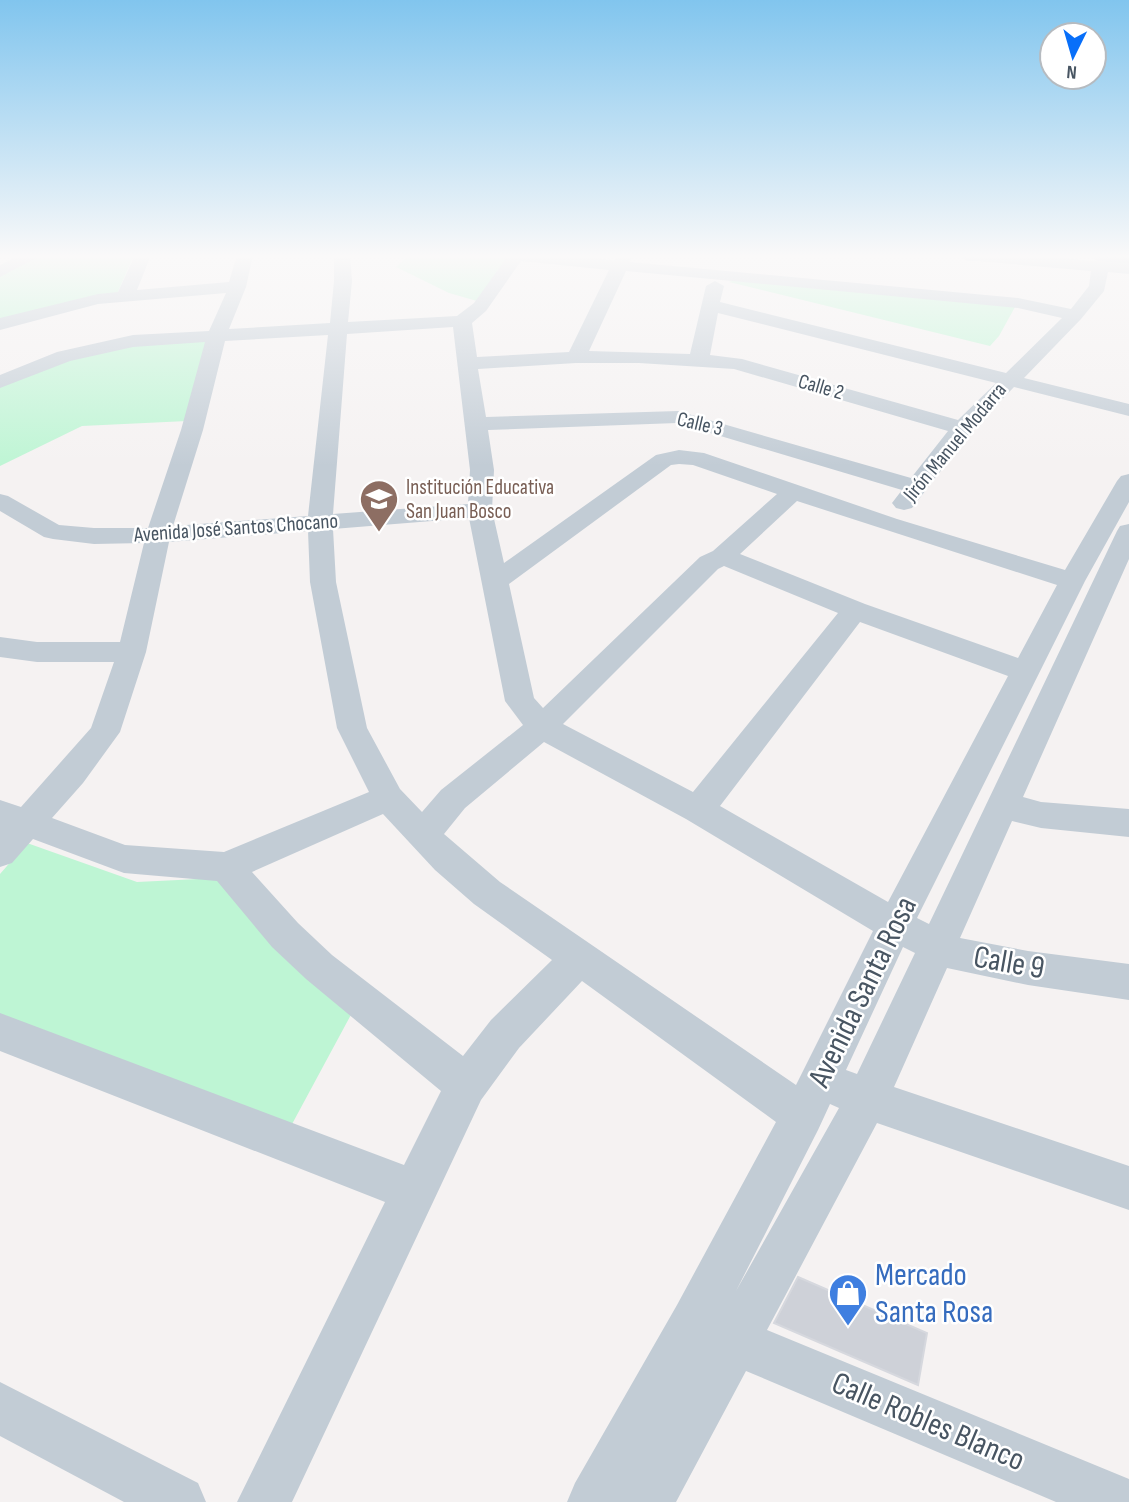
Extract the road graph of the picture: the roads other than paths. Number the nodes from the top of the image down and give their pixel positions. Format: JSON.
{"nodes":[{"id":1,"x":221,"y":325,"type":"edge"},
{"id":2,"x":389,"y":325,"type":"edge"},
{"id":3,"x":463,"y":325,"type":"edge"},
{"id":4,"x":591,"y":325,"type":"edge"},
{"id":5,"x":706,"y":325,"type":"edge"},
{"id":6,"x":798,"y":325,"type":"edge"},
{"id":7,"x":1064,"y":325,"type":"edge"},
{"id":8,"x":338,"y":328,"type":"junction"},
{"id":9,"x":217,"y":335,"type":"junction"},
{"id":10,"x":576,"y":357,"type":"junction"},
{"id":11,"x":699,"y":360,"type":"junction"},
{"id":12,"x":468,"y":364,"type":"junction"},
{"id":13,"x":1007,"y":380,"type":"junction"},
{"id":14,"x":0,"y":382,"type":"edge"},
{"id":15,"x":1129,"y":410,"type":"edge"},
{"id":16,"x":476,"y":424,"type":"junction"},
{"id":17,"x":962,"y":428,"type":"junction"},
{"id":18,"x":1129,"y":481,"type":"edge"},
{"id":19,"x":916,"y":487,"type":"junction"},
{"id":20,"x":794,"y":491,"type":"junction"},
{"id":21,"x":0,"y":501,"type":"edge"},
{"id":22,"x":480,"y":510,"type":"junction"},
{"id":23,"x":320,"y":522,"type":"junction"},
{"id":24,"x":888,"y":524,"type":"junction"},
{"id":25,"x":1121,"y":528,"type":"edge"},
{"id":26,"x":158,"y":535,"type":"junction"},
{"id":27,"x":722,"y":558,"type":"junction"},
{"id":28,"x":497,"y":580,"type":"junction"},
{"id":29,"x":1072,"y":581,"type":"junction"},
{"id":30,"x":855,"y":610,"type":"junction"},
{"id":31,"x":0,"y":647,"type":"edge"},
{"id":32,"x":132,"y":652,"type":"junction"},
{"id":33,"x":1026,"y":671,"type":"junction"},
{"id":34,"x":542,"y":727,"type":"junction"},
{"id":35,"x":388,"y":798,"type":"junction"},
{"id":36,"x":1003,"y":805,"type":"junction"},
{"id":37,"x":698,"y":810,"type":"junction"},
{"id":38,"x":14,"y":818,"type":"edge"},
{"id":39,"x":1129,"y":823,"type":"edge"},
{"id":40,"x":422,"y":835,"type":"junction"},
{"id":41,"x":0,"y":853,"type":"edge"},
{"id":42,"x":226,"y":867,"type":"junction"},
{"id":43,"x":895,"y":925,"type":"junction"},
{"id":44,"x":938,"y":947,"type":"junction"},
{"id":45,"x":580,"y":957,"type":"junction"},
{"id":46,"x":1129,"y":982,"type":"edge"},
{"id":47,"x":0,"y":1032,"type":"edge"},
{"id":48,"x":466,"y":1085,"type":"junction"},
{"id":49,"x":811,"y":1097,"type":"junction"},
{"id":50,"x":867,"y":1099,"type":"junction"},
{"id":51,"x":1129,"y":1188,"type":"edge"},
{"id":52,"x":413,"y":1191,"type":"junction"},
{"id":53,"x":736,"y":1342,"type":"junction"},
{"id":54,"x":0,"y":1408,"type":"edge"},
{"id":55,"x":179,"y":1502,"type":"edge"},
{"id":56,"x":264,"y":1502,"type":"edge"},
{"id":57,"x":594,"y":1502,"type":"edge"},
{"id":58,"x":647,"y":1502,"type":"edge"},
{"id":59,"x":1121,"y":1502,"type":"edge"}],
"edges":[{"from":1,"to":9,"type":"street"},
{"from":2,"to":8,"type":"street"},
{"from":3,"to":12,"type":"street"},
{"from":4,"to":10,"type":"street"},
{"from":5,"to":11,"type":"street"},
{"from":6,"to":13,"type":"street"},
{"from":7,"to":13,"type":"street","name":"Jirón Manuel Modarra"},
{"from":8,"to":9,"type":"street"},
{"from":8,"to":23,"type":"street"},
{"from":9,"to":14,"type":"street"},
{"from":9,"to":26,"type":"street"},
{"from":10,"to":11,"type":"street","name":"Calle 2"},
{"from":10,"to":12,"type":"street","name":"Calle 2"},
{"from":11,"to":17,"type":"street","name":"Calle 2"},
{"from":12,"to":16,"type":"street"},
{"from":13,"to":15,"type":"street"},
{"from":13,"to":17,"type":"street","name":"Jirón Manuel Modarra"},
{"from":16,"to":19,"type":"street","name":"Calle 3"},
{"from":16,"to":22,"type":"street"},
{"from":17,"to":19,"type":"street","name":"Jirón Manuel Modarra"},
{"from":18,"to":25,"type":"street","name":"Avenida Santa Rosa"},
{"from":19,"to":24,"type":"street","name":"Jirón Manuel Modarra"},
{"from":20,"to":24,"type":"street"},
{"from":20,"to":27,"type":"street"},
{"from":20,"to":28,"type":"street"},
{"from":21,"to":26,"type":"street","name":"Avenida José Santos Chocano"},
{"from":22,"to":23,"type":"street","name":"Avenida José Santos Chocano"},
{"from":22,"to":28,"type":"street"},
{"from":23,"to":26,"type":"street","name":"Avenida José Santos Chocano"},
{"from":23,"to":35,"type":"street"},
{"from":24,"to":29,"type":"street"},
{"from":25,"to":29,"type":"street","name":"Avenida Santa Rosa"},
{"from":25,"to":36,"type":"street","name":"Avenida Santa Rosa"},
{"from":26,"to":32,"type":"street"},
{"from":27,"to":30,"type":"street"},
{"from":27,"to":34,"type":"street"},
{"from":28,"to":34,"type":"street"},
{"from":29,"to":33,"type":"street","name":"Avenida Santa Rosa"},
{"from":30,"to":33,"type":"street"},
{"from":30,"to":37,"type":"street"},
{"from":31,"to":32,"type":"street"},
{"from":32,"to":38,"type":"street"},
{"from":33,"to":43,"type":"street","name":"Avenida Santa Rosa"},
{"from":34,"to":37,"type":"street","name":"Calle 9"},
{"from":34,"to":40,"type":"street"},
{"from":35,"to":40,"type":"street"},
{"from":35,"to":42,"type":"street"},
{"from":36,"to":39,"type":"street"},
{"from":36,"to":44,"type":"street","name":"Avenida Santa Rosa"},
{"from":37,"to":43,"type":"street","name":"Calle 9"},
{"from":38,"to":41,"type":"street"},
{"from":38,"to":42,"type":"street"},
{"from":40,"to":45,"type":"street"},
{"from":42,"to":48,"type":"street"},
{"from":43,"to":44,"type":"street","name":"Calle 9"},
{"from":43,"to":49,"type":"street","name":"Avenida Santa Rosa"},
{"from":44,"to":46,"type":"street","name":"Calle 9"},
{"from":44,"to":50,"type":"street","name":"Avenida Santa Rosa"},
{"from":45,"to":48,"type":"street"},
{"from":45,"to":49,"type":"street"},
{"from":47,"to":52,"type":"street"},
{"from":48,"to":52,"type":"street"},
{"from":49,"to":50,"type":"street"},
{"from":49,"to":57,"type":"street","name":"Avenida Santa Rosa"},
{"from":50,"to":51,"type":"street"},
{"from":50,"to":53,"type":"street","name":"Avenida Santa Rosa"},
{"from":52,"to":56,"type":"street"},
{"from":53,"to":58,"type":"street","name":"Avenida Santa Rosa"},
{"from":53,"to":59,"type":"street","name":"Calle Robles Blanco"},
{"from":54,"to":55,"type":"street"}]}
